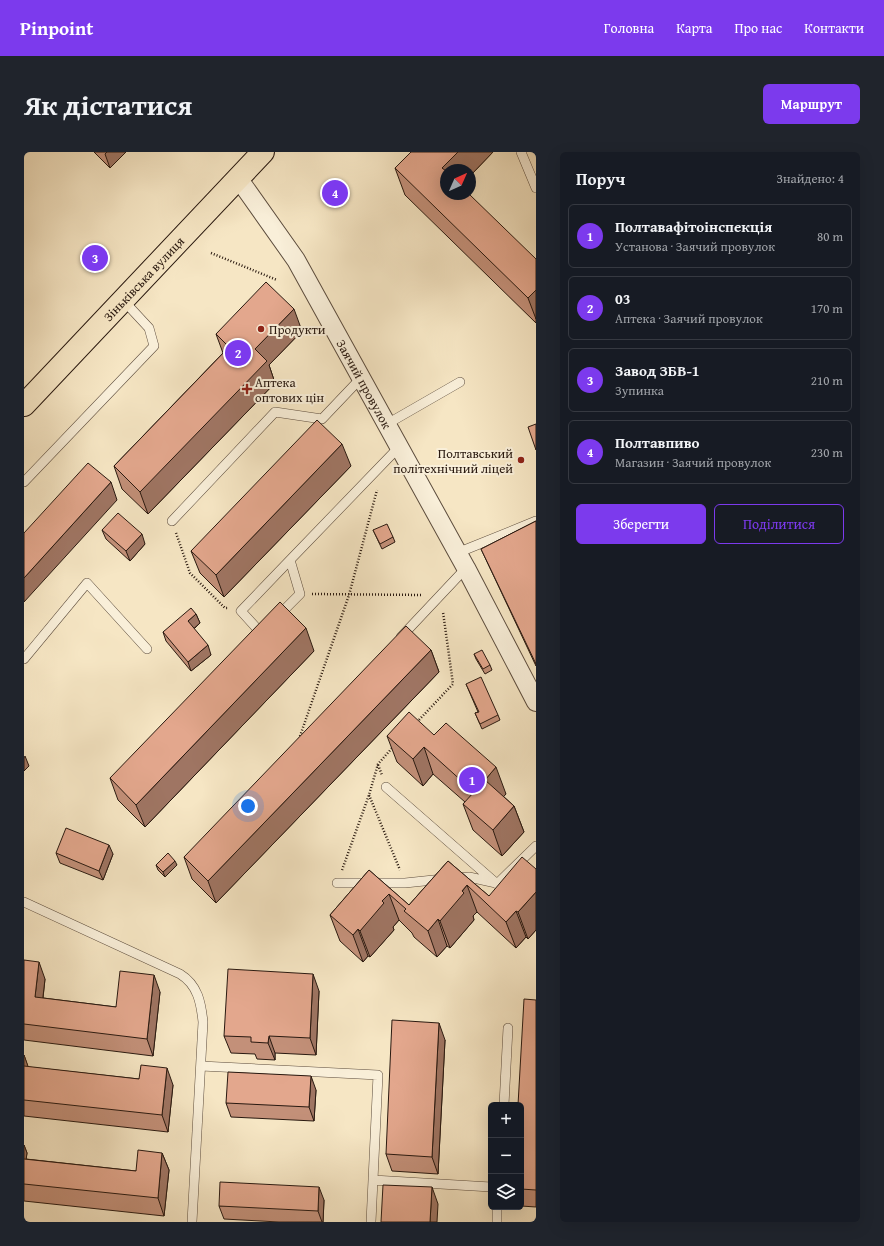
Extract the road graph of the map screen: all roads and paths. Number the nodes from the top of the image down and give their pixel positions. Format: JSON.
{"nodes":[{"id":1,"x":263,"y":152,"type":"edge"},
{"id":2,"x":521,"y":152,"type":"edge"},
{"id":3,"x":238,"y":178,"type":"junction"},
{"id":4,"x":536,"y":188,"type":"edge"},
{"id":5,"x":211,"y":252,"type":"dead end"},
{"id":6,"x":277,"y":280,"type":"dead end"},
{"id":7,"x":123,"y":300,"type":"junction"},
{"id":8,"x":361,"y":378,"type":"junction"},
{"id":9,"x":460,"y":382,"type":"dead end"},
{"id":10,"x":24,"y":405,"type":"edge"},
{"id":11,"x":387,"y":424,"type":"junction"},
{"id":12,"x":399,"y":447,"type":"junction"},
{"id":13,"x":385,"y":462,"type":"junction"},
{"id":14,"x":24,"y":482,"type":"edge"},
{"id":15,"x":172,"y":521,"type":"joint"},
{"id":16,"x":536,"y":521,"type":"edge"},
{"id":17,"x":457,"y":553,"type":"junction"},
{"id":18,"x":290,"y":560,"type":"junction"},
{"id":19,"x":466,"y":568,"type":"junction"},
{"id":20,"x":300,"y":594,"type":"junction"},
{"id":21,"x":349,"y":595,"type":"junction"},
{"id":22,"x":441,"y":595,"type":"junction"},
{"id":23,"x":240,"y":611,"type":"junction"},
{"id":24,"x":393,"y":646,"type":"edge"},
{"id":25,"x":147,"y":649,"type":"dead end"},
{"id":26,"x":24,"y":659,"type":"edge"},
{"id":27,"x":453,"y":684,"type":"dead end"},
{"id":28,"x":536,"y":702,"type":"edge"},
{"id":29,"x":298,"y":742,"type":"edge"},
{"id":30,"x":386,"y":787,"type":"dead end"},
{"id":31,"x":369,"y":795,"type":"dead end"},
{"id":32,"x":536,"y":846,"type":"edge"},
{"id":33,"x":337,"y":883,"type":"dead end"},
{"id":34,"x":405,"y":883,"type":"junction"},
{"id":35,"x":497,"y":884,"type":"junction"},
{"id":36,"x":24,"y":902,"type":"edge"},
{"id":37,"x":508,"y":1028,"type":"dead end"},
{"id":38,"x":201,"y":1066,"type":"junction"},
{"id":39,"x":504,"y":1102,"type":"edge"},
{"id":40,"x":373,"y":1180,"type":"junction"},
{"id":41,"x":488,"y":1187,"type":"edge"},
{"id":42,"x":497,"y":1210,"type":"edge"},
{"id":43,"x":192,"y":1222,"type":"edge"},
{"id":44,"x":371,"y":1222,"type":"edge"},
{"id":45,"x":496,"y":1222,"type":"edge"}],
"edges":[{"from":1,"to":3,"type":"main road","name":"Зіньківська вулиця"},
{"from":2,"to":4,"type":"lane"},
{"from":3,"to":7,"type":"main road","name":"Зіньківська вулиця"},
{"from":3,"to":8,"type":"street","name":"Заячий провулок"},
{"from":5,"to":6,"type":"path"},
{"from":7,"to":10,"type":"main road","name":"Зіньківська вулиця"},
{"from":7,"to":14,"type":"lane"},
{"from":8,"to":11,"type":"street","name":"Заячий провулок"},
{"from":8,"to":15,"type":"lane"},
{"from":9,"to":11,"type":"lane"},
{"from":11,"to":12,"type":"street","name":"Заячий провулок"},
{"from":12,"to":13,"type":"lane"},
{"from":12,"to":17,"type":"street","name":"Заячий провулок"},
{"from":13,"to":18,"type":"lane"},
{"from":13,"to":21,"type":"path"},
{"from":15,"to":23,"type":"path"},
{"from":16,"to":17,"type":"lane"},
{"from":17,"to":19,"type":"street","name":"Заячий провулок"},
{"from":18,"to":20,"type":"lane"},
{"from":18,"to":23,"type":"lane"},
{"from":19,"to":22,"type":"lane"},
{"from":19,"to":28,"type":"street","name":"Заячий провулок"},
{"from":20,"to":21,"type":"path"},
{"from":20,"to":23,"type":"lane"},
{"from":21,"to":22,"type":"path"},
{"from":21,"to":29,"type":"path"},
{"from":22,"to":24,"type":"lane"},
{"from":22,"to":27,"type":"path"},
{"from":25,"to":26,"type":"lane"},
{"from":30,"to":35,"type":"lane"},
{"from":31,"to":34,"type":"path"},
{"from":32,"to":35,"type":"lane"},
{"from":33,"to":34,"type":"lane"},
{"from":34,"to":35,"type":"lane"},
{"from":36,"to":38,"type":"lane"},
{"from":37,"to":39,"type":"lane"},
{"from":38,"to":40,"type":"lane"},
{"from":38,"to":43,"type":"lane"},
{"from":40,"to":41,"type":"lane"},
{"from":40,"to":44,"type":"lane"},
{"from":42,"to":45,"type":"lane"}]}
